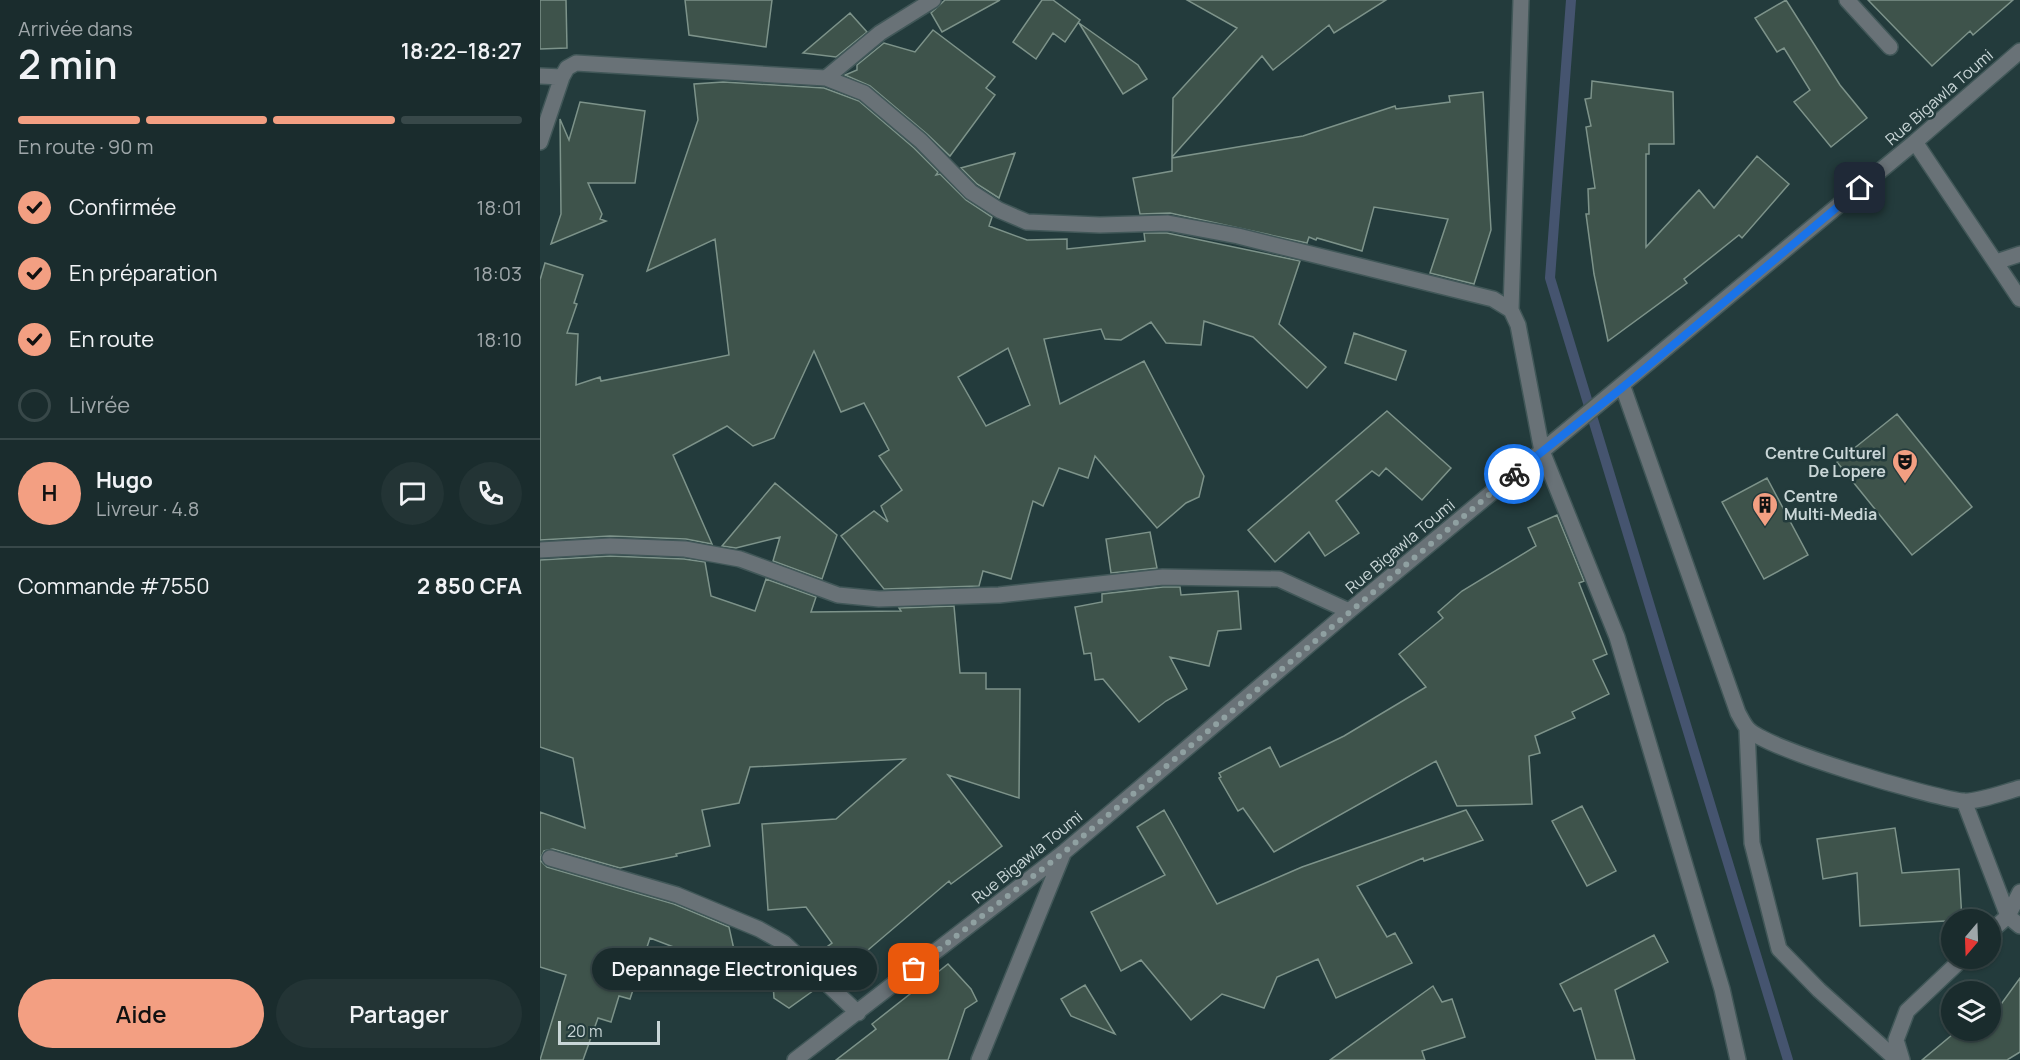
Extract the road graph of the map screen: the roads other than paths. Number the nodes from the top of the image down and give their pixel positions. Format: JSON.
{"nodes":[{"id":1,"x":933,"y":0,"type":"edge"},
{"id":2,"x":1521,"y":0,"type":"edge"},
{"id":3,"x":1847,"y":0,"type":"edge"},
{"id":4,"x":1890,"y":47,"type":"dead end"},
{"id":5,"x":2020,"y":51,"type":"edge"},
{"id":6,"x":540,"y":76,"type":"edge"},
{"id":7,"x":562,"y":76,"type":"junction"},
{"id":8,"x":826,"y":78,"type":"junction"},
{"id":9,"x":540,"y":142,"type":"edge"},
{"id":10,"x":1915,"y":142,"type":"junction"},
{"id":11,"x":2020,"y":254,"type":"edge"},
{"id":12,"x":1996,"y":262,"type":"junction"},
{"id":13,"x":2020,"y":299,"type":"edge"},
{"id":14,"x":1511,"y":310,"type":"junction"},
{"id":15,"x":1623,"y":387,"type":"junction"},
{"id":16,"x":1542,"y":451,"type":"junction"},
{"id":17,"x":540,"y":550,"type":"edge"},
{"id":18,"x":1349,"y":611,"type":"junction"},
{"id":19,"x":1748,"y":729,"type":"junction"},
{"id":20,"x":2020,"y":788,"type":"edge"},
{"id":21,"x":1964,"y":801,"type":"junction"},
{"id":22,"x":1063,"y":853,"type":"junction"},
{"id":23,"x":550,"y":858,"type":"dead end"},
{"id":24,"x":2020,"y":892,"type":"edge"},
{"id":25,"x":2008,"y":916,"type":"junction"},
{"id":26,"x":2001,"y":922,"type":"edge"},
{"id":27,"x":2020,"y":926,"type":"edge"},
{"id":28,"x":1951,"y":969,"type":"edge"},
{"id":29,"x":858,"y":1013,"type":"junction"},
{"id":30,"x":795,"y":1060,"type":"edge"},
{"id":31,"x":979,"y":1060,"type":"edge"},
{"id":32,"x":1738,"y":1060,"type":"edge"},
{"id":33,"x":1897,"y":1060,"type":"edge"},
{"id":34,"x":1902,"y":1060,"type":"edge"}],
"edges":[{"from":1,"to":8,"type":"street"},
{"from":2,"to":14,"type":"street"},
{"from":3,"to":4,"type":"street"},
{"from":5,"to":10,"type":"street","name":"Rue Bigawla Toumi"},
{"from":6,"to":7,"type":"street"},
{"from":7,"to":8,"type":"street"},
{"from":7,"to":9,"type":"street"},
{"from":8,"to":14,"type":"street"},
{"from":10,"to":12,"type":"street"},
{"from":10,"to":15,"type":"street","name":"Rue Bigawla Toumi"},
{"from":11,"to":12,"type":"street"},
{"from":12,"to":13,"type":"street"},
{"from":14,"to":16,"type":"street"},
{"from":15,"to":16,"type":"street","name":"Rue Bigawla Toumi"},
{"from":15,"to":19,"type":"street"},
{"from":16,"to":18,"type":"street","name":"Rue Bigawla Toumi"},
{"from":16,"to":32,"type":"street"},
{"from":17,"to":18,"type":"street"},
{"from":18,"to":22,"type":"street","name":"Rue Bigawla Toumi"},
{"from":19,"to":21,"type":"street"},
{"from":19,"to":33,"type":"street"},
{"from":20,"to":21,"type":"street"},
{"from":21,"to":25,"type":"street"},
{"from":22,"to":29,"type":"street","name":"Rue Bigawla Toumi"},
{"from":22,"to":31,"type":"street"},
{"from":23,"to":29,"type":"street"},
{"from":24,"to":25,"type":"street"},
{"from":25,"to":26,"type":"street"},
{"from":25,"to":27,"type":"street"},
{"from":28,"to":34,"type":"street"},
{"from":29,"to":30,"type":"street","name":"Rue Bigawla Toumi"}]}
